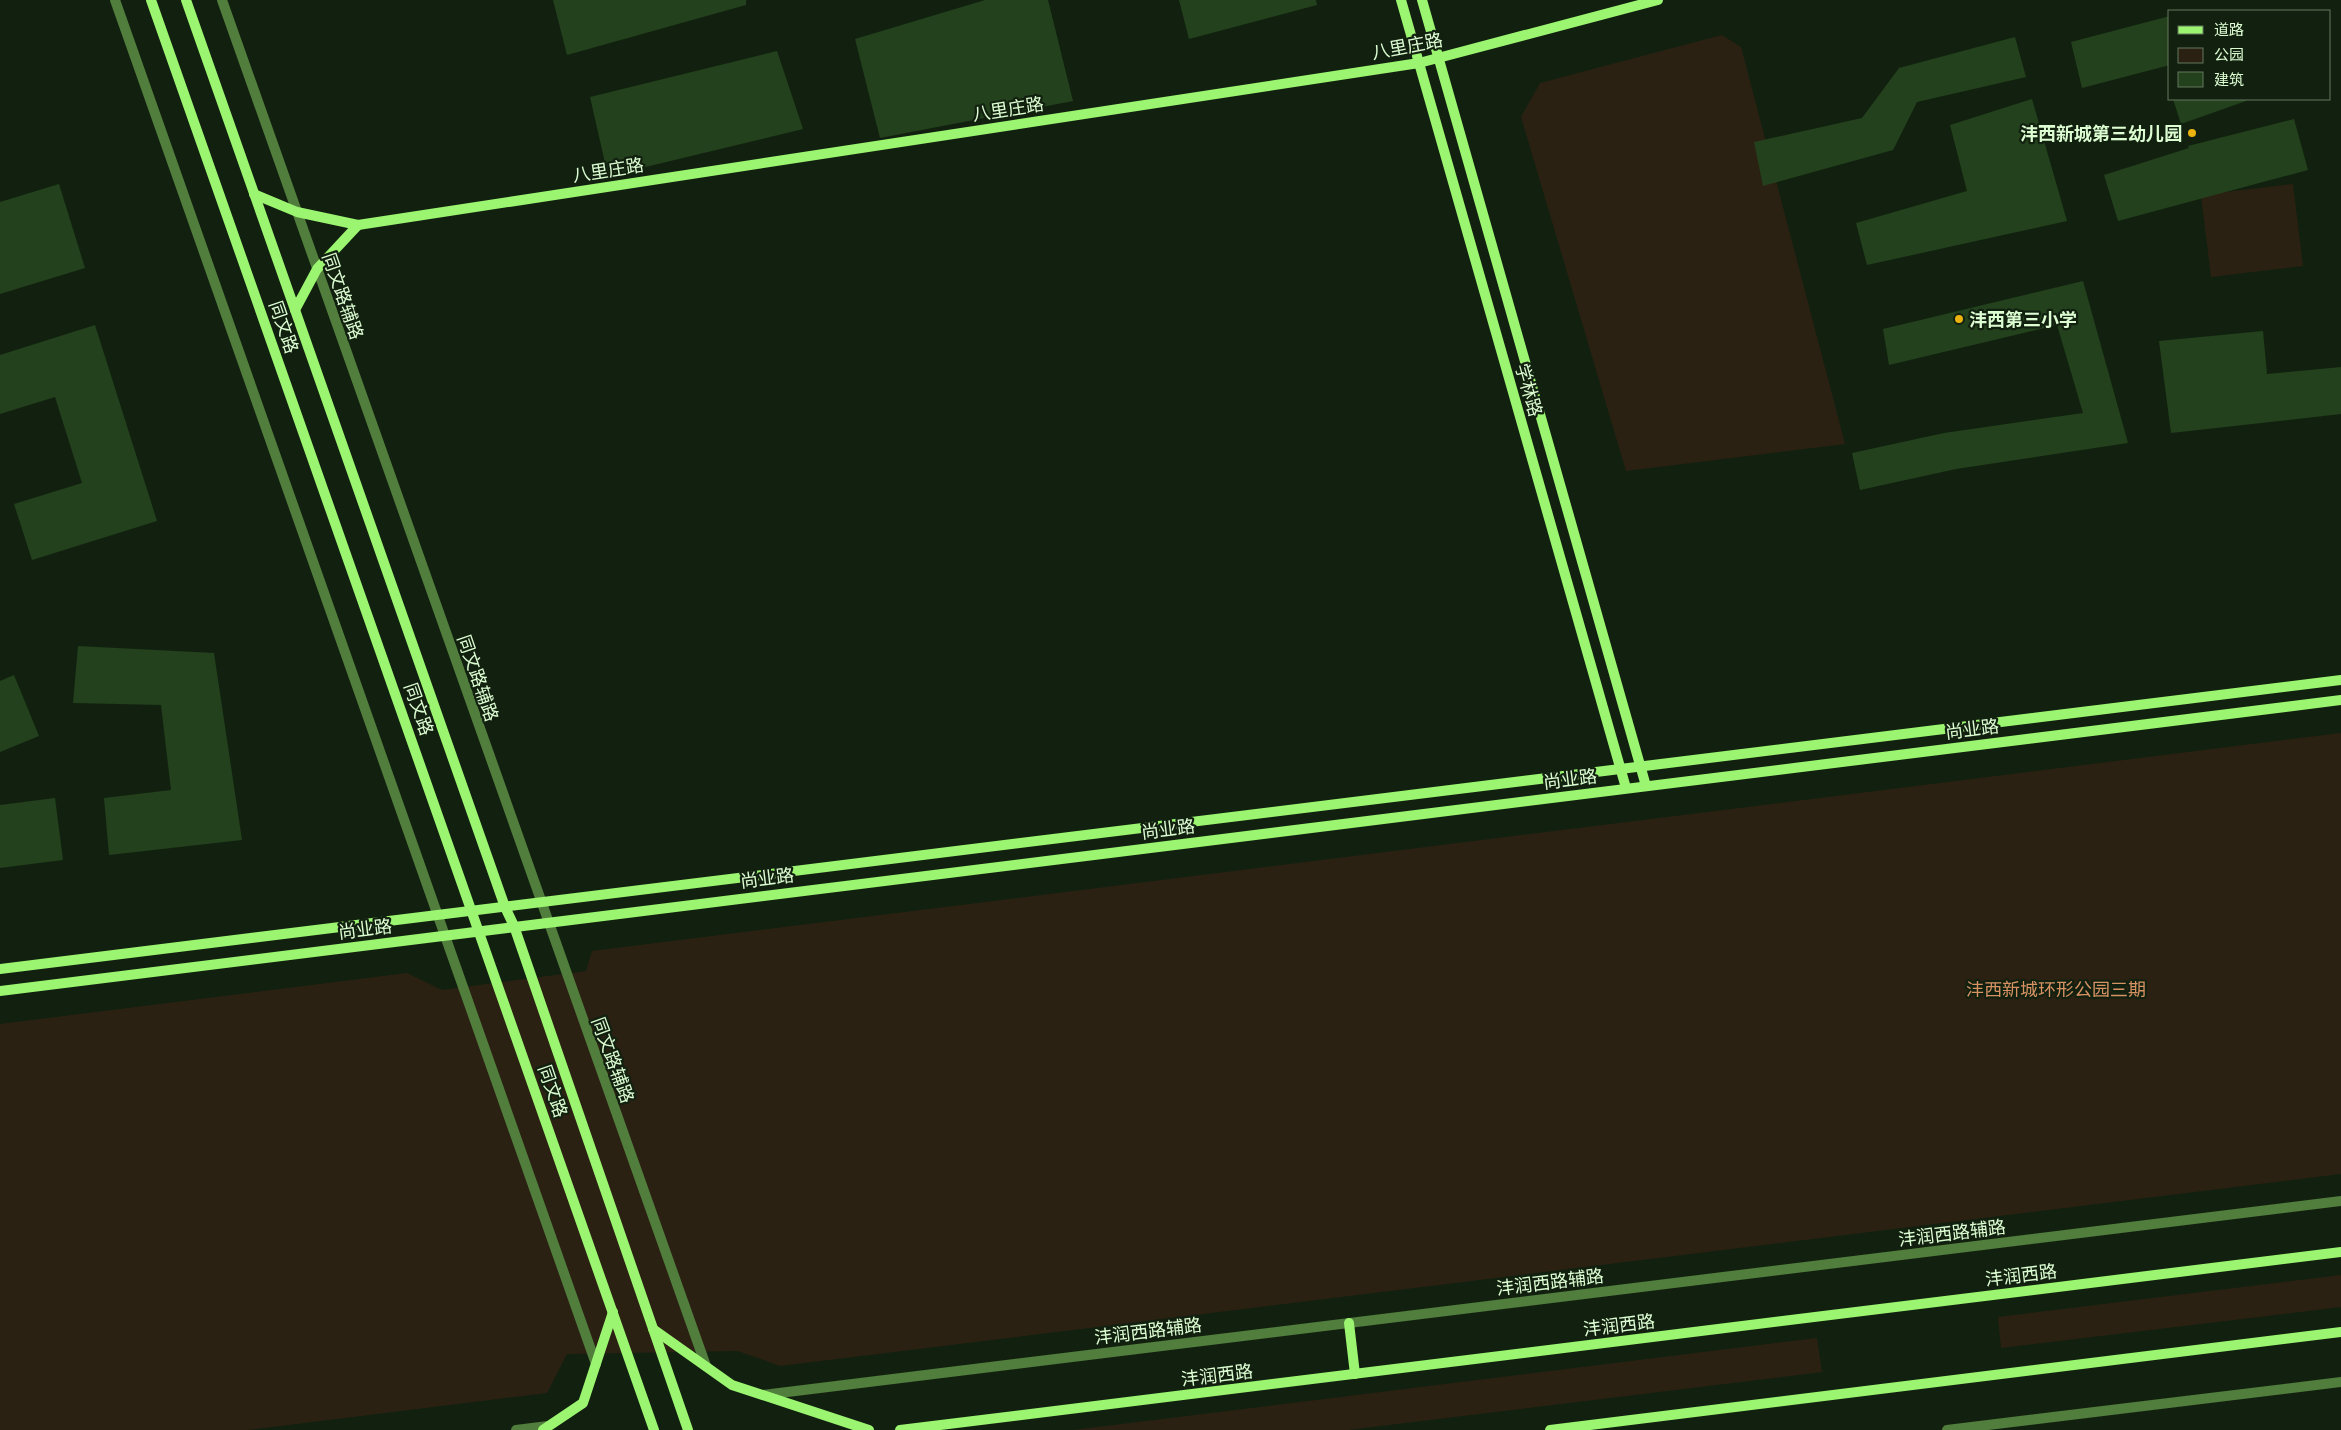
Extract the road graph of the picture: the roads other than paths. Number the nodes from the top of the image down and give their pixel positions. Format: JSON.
{"nodes":[{"id":1,"x":115,"y":0,"type":"edge"},
{"id":2,"x":151,"y":0,"type":"edge"},
{"id":3,"x":186,"y":0,"type":"edge"},
{"id":4,"x":222,"y":0,"type":"edge"},
{"id":5,"x":1401,"y":0,"type":"edge"},
{"id":6,"x":1422,"y":0,"type":"edge"},
{"id":7,"x":1658,"y":0,"type":"edge"},
{"id":8,"x":1438,"y":58,"type":"junction"},
{"id":9,"x":1419,"y":63,"type":"junction"},
{"id":10,"x":254,"y":194,"type":"junction"},
{"id":11,"x":296,"y":212,"type":"junction"},
{"id":12,"x":358,"y":225,"type":"junction"},
{"id":13,"x":317,"y":269,"type":"junction"},
{"id":14,"x":295,"y":310,"type":"junction"},
{"id":15,"x":2341,"y":680,"type":"edge"},
{"id":16,"x":2341,"y":700,"type":"edge"},
{"id":17,"x":1640,"y":766,"type":"junction"},
{"id":18,"x":1620,"y":769,"type":"junction"},
{"id":19,"x":1646,"y":786,"type":"junction"},
{"id":20,"x":1626,"y":788,"type":"junction"},
{"id":21,"x":540,"y":902,"type":"junction"},
{"id":22,"x":505,"y":906,"type":"junction"},
{"id":23,"x":473,"y":910,"type":"junction"},
{"id":24,"x":437,"y":915,"type":"junction"},
{"id":25,"x":547,"y":922,"type":"junction"},
{"id":26,"x":514,"y":926,"type":"junction"},
{"id":27,"x":480,"y":930,"type":"junction"},
{"id":28,"x":445,"y":935,"type":"junction"},
{"id":29,"x":0,"y":969,"type":"edge"},
{"id":30,"x":0,"y":990,"type":"edge"},
{"id":31,"x":2341,"y":1201,"type":"edge"},
{"id":32,"x":2341,"y":1252,"type":"edge"},
{"id":33,"x":613,"y":1312,"type":"junction"},
{"id":34,"x":1349,"y":1323,"type":"junction"},
{"id":35,"x":653,"y":1329,"type":"junction"},
{"id":36,"x":2341,"y":1332,"type":"edge"},
{"id":37,"x":596,"y":1364,"type":"junction"},
{"id":38,"x":706,"y":1366,"type":"junction"},
{"id":39,"x":1355,"y":1374,"type":"junction"},
{"id":40,"x":2341,"y":1382,"type":"edge"},
{"id":41,"x":763,"y":1395,"type":"junction"},
{"id":42,"x":546,"y":1428,"type":"edge"},
{"id":43,"x":516,"y":1430,"type":"edge"},
{"id":44,"x":654,"y":1430,"type":"edge"},
{"id":45,"x":688,"y":1430,"type":"edge"},
{"id":46,"x":868,"y":1430,"type":"edge"},
{"id":47,"x":900,"y":1430,"type":"edge"},
{"id":48,"x":1550,"y":1430,"type":"edge"},
{"id":49,"x":1947,"y":1430,"type":"edge"}],
"edges":[{"from":1,"to":24,"type":"lane"},
{"from":2,"to":23,"type":"street","name":"同文路"},
{"from":3,"to":10,"type":"street","name":"同文路"},
{"from":4,"to":11,"type":"lane","name":"同文路辅路"},
{"from":5,"to":9,"type":"street","name":"学林路"},
{"from":6,"to":8,"type":"street","name":"学林路"},
{"from":7,"to":8,"type":"street","name":"八里庄路"},
{"from":8,"to":9,"type":"street","name":"八里庄路"},
{"from":8,"to":17,"type":"street","name":"学林路"},
{"from":9,"to":12,"type":"street","name":"八里庄路"},
{"from":9,"to":18,"type":"street","name":"学林路"},
{"from":10,"to":11,"type":"street"},
{"from":10,"to":14,"type":"street","name":"同文路"},
{"from":11,"to":12,"type":"street"},
{"from":11,"to":13,"type":"lane","name":"同文路辅路"},
{"from":12,"to":13,"type":"street"},
{"from":13,"to":14,"type":"street"},
{"from":13,"to":21,"type":"lane","name":"同文路辅路"},
{"from":14,"to":22,"type":"street","name":"同文路"},
{"from":15,"to":17,"type":"street","name":"尚业路"},
{"from":16,"to":19,"type":"street","name":"尚业路"},
{"from":17,"to":18,"type":"street","name":"尚业路"},
{"from":17,"to":19,"type":"street","name":"学林路"},
{"from":18,"to":20,"type":"street","name":"学林路"},
{"from":18,"to":21,"type":"street","name":"尚业路"},
{"from":19,"to":20,"type":"street","name":"尚业路"},
{"from":20,"to":25,"type":"street","name":"尚业路"},
{"from":21,"to":22,"type":"street","name":"尚业路"},
{"from":21,"to":25,"type":"lane","name":"同文路辅路"},
{"from":22,"to":23,"type":"street","name":"尚业路"},
{"from":22,"to":26,"type":"street","name":"同文路"},
{"from":23,"to":24,"type":"street","name":"尚业路"},
{"from":23,"to":27,"type":"street","name":"同文路"},
{"from":24,"to":28,"type":"lane"},
{"from":24,"to":29,"type":"street","name":"尚业路"},
{"from":25,"to":26,"type":"street","name":"尚业路"},
{"from":25,"to":38,"type":"lane","name":"同文路辅路"},
{"from":26,"to":27,"type":"street","name":"尚业路"},
{"from":26,"to":35,"type":"street","name":"同文路"},
{"from":27,"to":28,"type":"street","name":"尚业路"},
{"from":27,"to":33,"type":"street","name":"同文路"},
{"from":28,"to":30,"type":"street","name":"尚业路"},
{"from":28,"to":37,"type":"lane"},
{"from":31,"to":34,"type":"lane","name":"沣润西路辅路"},
{"from":32,"to":39,"type":"street","name":"沣润西路"},
{"from":33,"to":37,"type":"street"},
{"from":33,"to":44,"type":"street","name":"同文路"},
{"from":34,"to":39,"type":"street"},
{"from":34,"to":41,"type":"lane","name":"沣润西路辅路"},
{"from":35,"to":38,"type":"street"},
{"from":35,"to":45,"type":"street","name":"同文路"},
{"from":36,"to":48,"type":"street"},
{"from":37,"to":42,"type":"street"},
{"from":38,"to":41,"type":"street"},
{"from":39,"to":47,"type":"street","name":"沣润西路"},
{"from":40,"to":49,"type":"lane"},
{"from":41,"to":46,"type":"street"},
{"from":42,"to":43,"type":"lane"}]}
